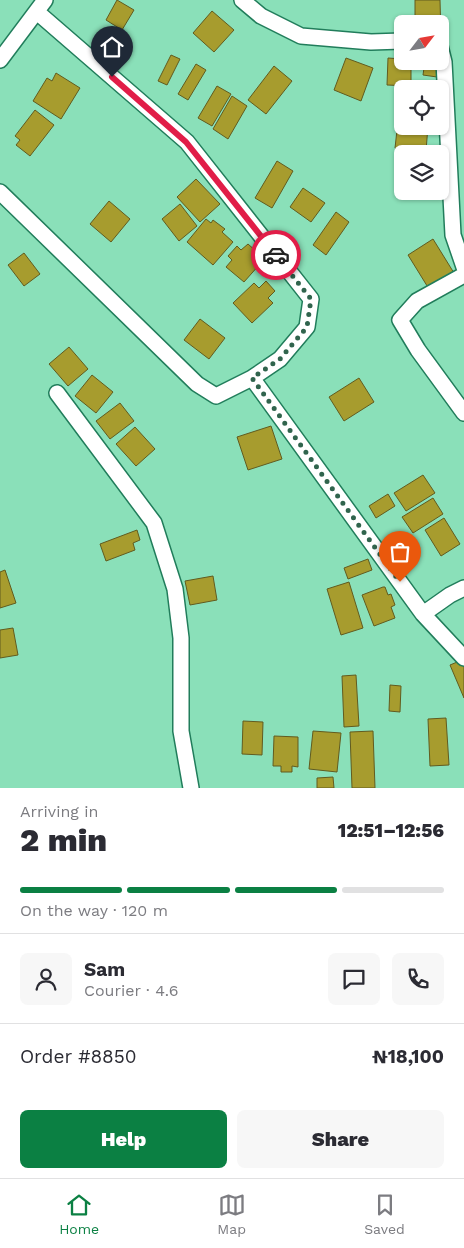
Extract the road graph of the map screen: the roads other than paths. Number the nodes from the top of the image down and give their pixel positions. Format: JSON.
{"nodes":[{"id":1,"x":242,"y":0,"type":"edge"},
{"id":2,"x":41,"y":6,"type":"edge"},
{"id":3,"x":394,"y":41,"type":"edge"},
{"id":4,"x":0,"y":60,"type":"edge"},
{"id":5,"x":444,"y":70,"type":"edge"},
{"id":6,"x":0,"y":192,"type":"edge"},
{"id":7,"x":464,"y":267,"type":"edge"},
{"id":8,"x":464,"y":275,"type":"edge"},
{"id":9,"x":252,"y":378,"type":"junction"},
{"id":10,"x":57,"y":394,"type":"dead end"},
{"id":11,"x":464,"y":413,"type":"edge"},
{"id":12,"x":464,"y":588,"type":"edge"},
{"id":13,"x":423,"y":614,"type":"junction"},
{"id":14,"x":464,"y":658,"type":"edge"},
{"id":15,"x":191,"y":788,"type":"edge"}],
"edges":[{"from":1,"to":3,"type":"street"},
{"from":2,"to":4,"type":"street"},
{"from":2,"to":9,"type":"street"},
{"from":5,"to":7,"type":"street"},
{"from":6,"to":9,"type":"street"},
{"from":8,"to":11,"type":"street"},
{"from":9,"to":13,"type":"street"},
{"from":10,"to":15,"type":"street"},
{"from":12,"to":13,"type":"street"},
{"from":13,"to":14,"type":"street"}]}
